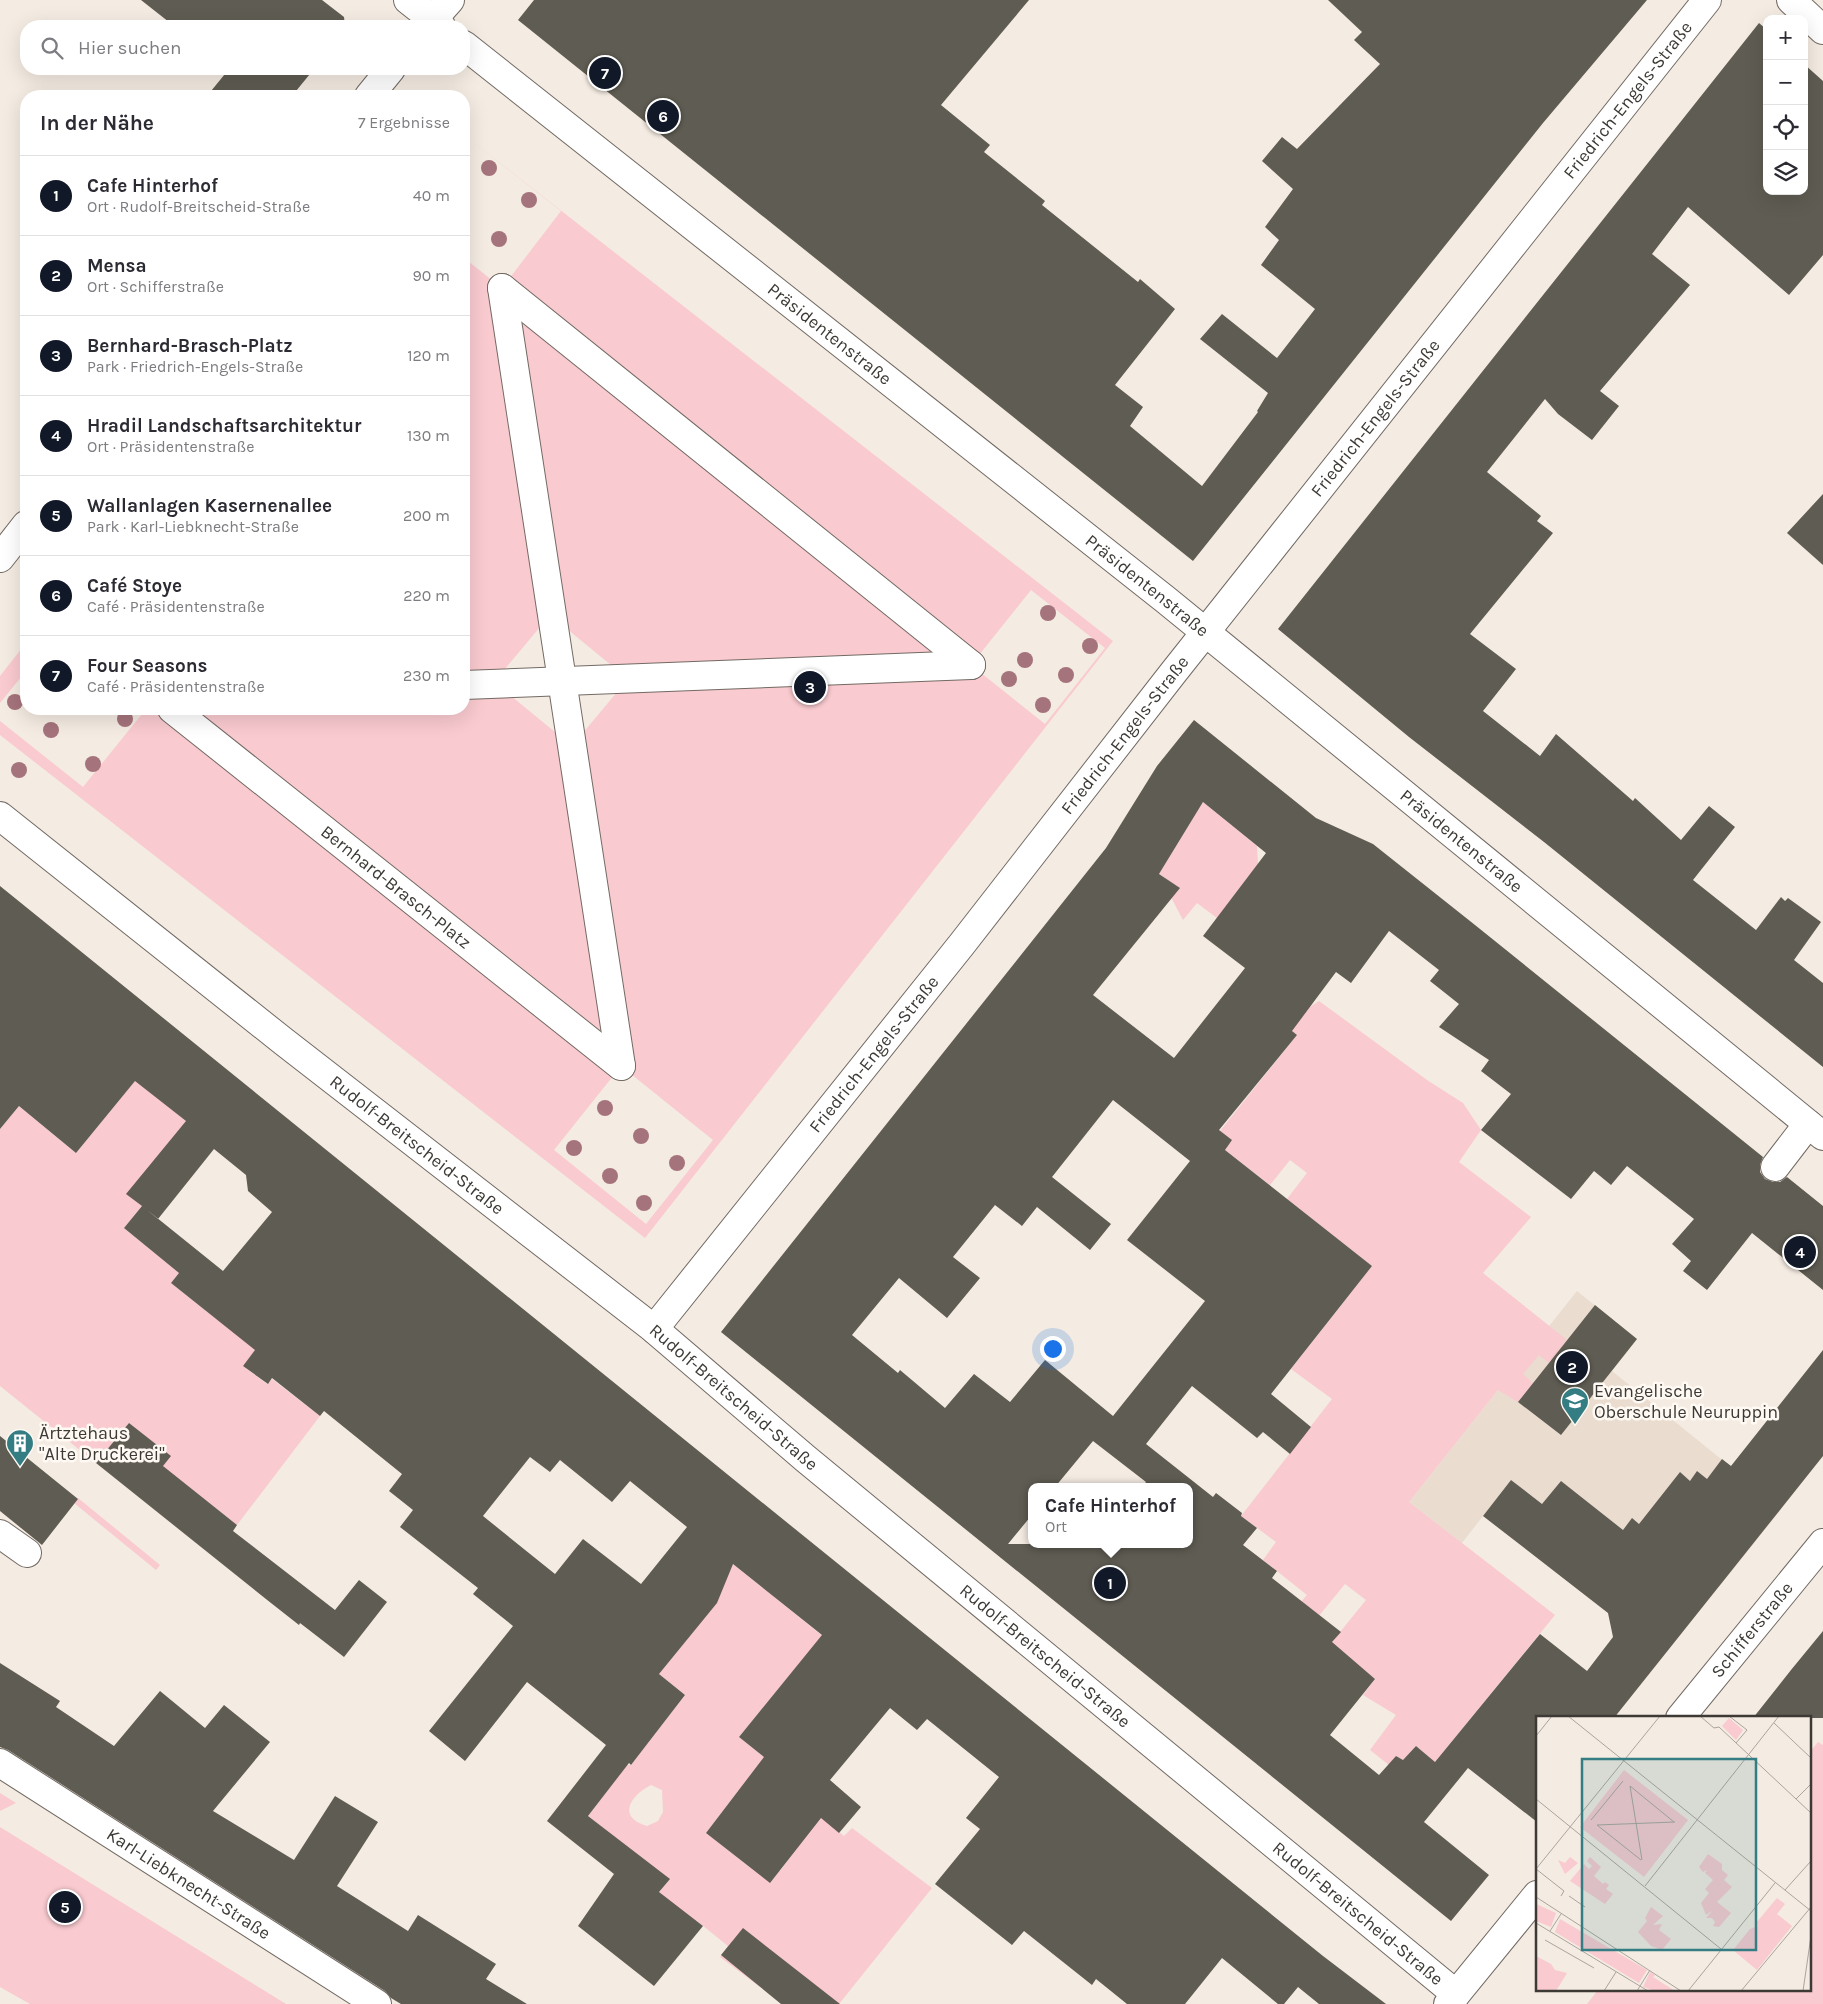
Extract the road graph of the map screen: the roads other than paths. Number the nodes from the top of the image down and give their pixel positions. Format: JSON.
{"nodes":[{"id":1,"x":408,"y":0,"type":"edge"},
{"id":2,"x":1707,"y":0,"type":"edge"},
{"id":3,"x":1791,"y":0,"type":"edge"},
{"id":4,"x":437,"y":18,"type":"edge"},
{"id":5,"x":1823,"y":30,"type":"edge"},
{"id":6,"x":470,"y":50,"type":"edge"},
{"id":7,"x":386,"y":75,"type":"edge"},
{"id":8,"x":374,"y":90,"type":"edge"},
{"id":9,"x":20,"y":533,"type":"edge"},
{"id":10,"x":0,"y":558,"type":"edge"},
{"id":11,"x":1206,"y":633,"type":"junction"},
{"id":12,"x":563,"y":682,"type":"junction"},
{"id":13,"x":470,"y":685,"type":"edge"},
{"id":14,"x":180,"y":715,"type":"edge"},
{"id":15,"x":0,"y":816,"type":"edge"},
{"id":16,"x":1816,"y":1130,"type":"edge"},
{"id":17,"x":1775,"y":1168,"type":"dead end"},
{"id":18,"x":654,"y":1328,"type":"junction"},
{"id":19,"x":0,"y":1534,"type":"edge"},
{"id":20,"x":1823,"y":1543,"type":"edge"},
{"id":21,"x":27,"y":1553,"type":"dead end"},
{"id":22,"x":1682,"y":1716,"type":"edge"},
{"id":23,"x":0,"y":1763,"type":"edge"},
{"id":24,"x":1536,"y":1895,"type":"edge"},
{"id":25,"x":1452,"y":1999,"type":"edge"},
{"id":26,"x":377,"y":2004,"type":"edge"}],
"edges":[{"from":1,"to":4,"type":"street"},
{"from":2,"to":11,"type":"street","name":"Friedrich-Engels-Straße"},
{"from":3,"to":5,"type":"street"},
{"from":6,"to":11,"type":"street","name":"Präsidentenstraße"},
{"from":7,"to":8,"type":"street"},
{"from":9,"to":10,"type":"street"},
{"from":11,"to":16,"type":"street","name":"Präsidentenstraße"},
{"from":11,"to":18,"type":"street","name":"Friedrich-Engels-Straße"},
{"from":12,"to":12,"type":"street"},
{"from":12,"to":13,"type":"street"},
{"from":12,"to":14,"type":"street","name":"Bernhard-Brasch-Platz"},
{"from":15,"to":18,"type":"street","name":"Rudolf-Breitscheid-Straße"},
{"from":16,"to":17,"type":"street"},
{"from":18,"to":25,"type":"street","name":"Rudolf-Breitscheid-Straße"},
{"from":19,"to":21,"type":"street"},
{"from":20,"to":22,"type":"street","name":"Schifferstraße"},
{"from":23,"to":26,"type":"street","name":"Karl-Liebknecht-Straße"},
{"from":24,"to":25,"type":"street"}]}
